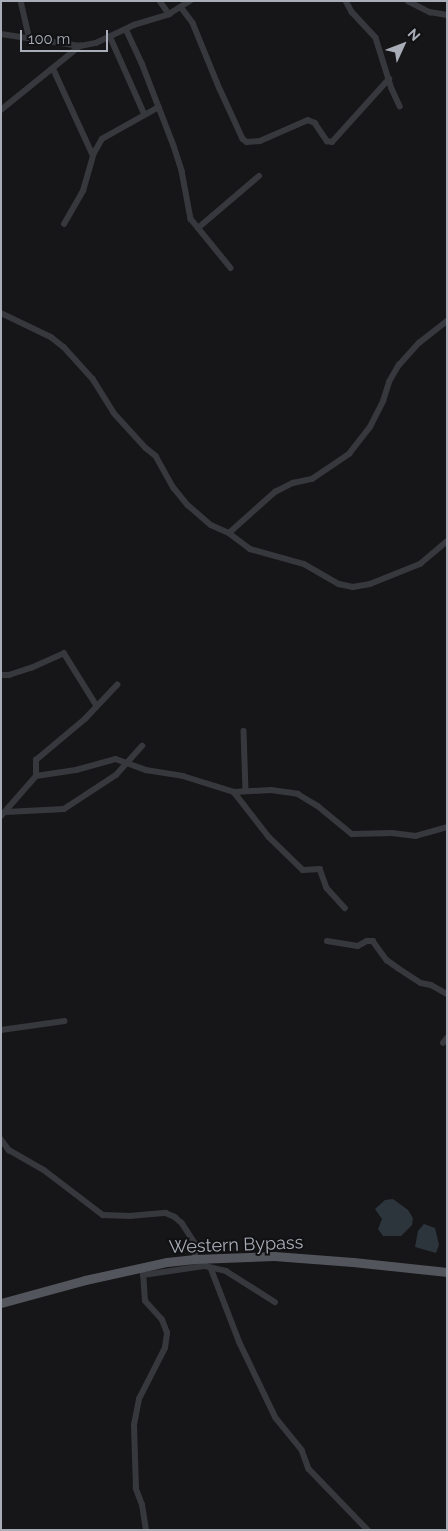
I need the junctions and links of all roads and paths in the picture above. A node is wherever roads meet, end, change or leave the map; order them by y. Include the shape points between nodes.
1 (21, 1) edge
2 (160, 1) edge
3 (190, 1) edge
4 (346, 1) edge
5 (408, 1) edge
6 (181, 7) junction
7 (169, 14) junction
8 (447, 14) edge
9 (126, 30) junction
10 (1, 34) edge
11 (110, 36) junction
12 (30, 39) junction
13 (80, 46) junction
14 (53, 68) junction
15 (390, 79) junction
16 (159, 106) junction
17 (400, 106) dead end
18 (1, 110) edge
19 (145, 115) junction
20 (93, 155) junction
21 (259, 176) dead end
22 (64, 224) dead end
23 (198, 228) junction
24 (231, 268) dead end
25 (1, 313) edge
26 (447, 321) edge
27 (229, 533) junction
28 (447, 541) edge
29 (438, 549) junction
30 (447, 549) edge
31 (1, 675) edge
32 (117, 685) dead end
33 (97, 706) junction
34 (244, 731) dead end
35 (142, 746) dead end
36 (129, 762) junction
37 (36, 776) junction
38 (246, 791) junction
39 (234, 792) junction
40 (3, 814) edge
41 (447, 827) edge
42 (345, 908) dead end
43 (328, 940) dead end
44 (447, 994) edge
45 (64, 1022) dead end
46 (1, 1030) edge
47 (1, 1139) edge
48 (195, 1259) junction
49 (211, 1268) junction
50 (447, 1272) edge
51 (275, 1302) dead end
52 (1, 1303) edge
53 (146, 1530) edge
54 (368, 1530) edge

1 - 12 street
2 - 7 street
3 - 6 street
4 - 15 street via 376,38
5 - 8 street via 430,12
6 - 7 street
6 - 15 street via 193,23 220,89 247,142 260,141 308,120 315,124 326,141 332,142
7 - 9 street
9 - 11 street
9 - 16 street
10 - 12 street
11 - 13 street
11 - 19 street
12 - 13 street
13 - 14 street
14 - 18 street
14 - 20 street
15 - 17 street
16 - 19 street
16 - 23 street via 182,171 191,219
19 - 20 street via 102,139
20 - 22 street via 84,191
21 - 23 street
23 - 24 street
25 - 27 street via 51,337 64,347 93,379 114,413 156,456 188,505 211,525
26 - 27 street via 419,342 399,365 370,427 349,454 312,479 274,492
27 - 29 street via 250,549 304,564 345,586 370,584 420,564
28 - 29 street
29 - 30 street
31 - 33 street via 31,668 64,653
32 - 33 street
33 - 37 street via 36,760
34 - 38 street
35 - 36 street
36 - 37 street via 109,760 76,770
36 - 39 street via 146,770 183,776
36 - 40 street via 104,785 64,809
37 - 40 street
38 - 39 street
38 - 41 street via 298,794 352,834 416,836
39 - 42 street via 268,837 303,870 320,869 327,888
43 - 44 street via 358,946 373,941 387,960 398,968
45 - 46 street
47 - 48 street via 9,1150 44,1170 103,1214 166,1213 175,1217 196,1246
48 - 50 main road, Western Bypass via 274,1256
48 - 52 main road, Western Bypass via 85,1280
49 - 51 street via 226,1271
49 - 53 street via 167,1270 142,1276 145,1302 162,1320 167,1334 165,1348 139,1399 134,1425 136,1489
49 - 54 street via 240,1343 276,1418 302,1450 309,1469

